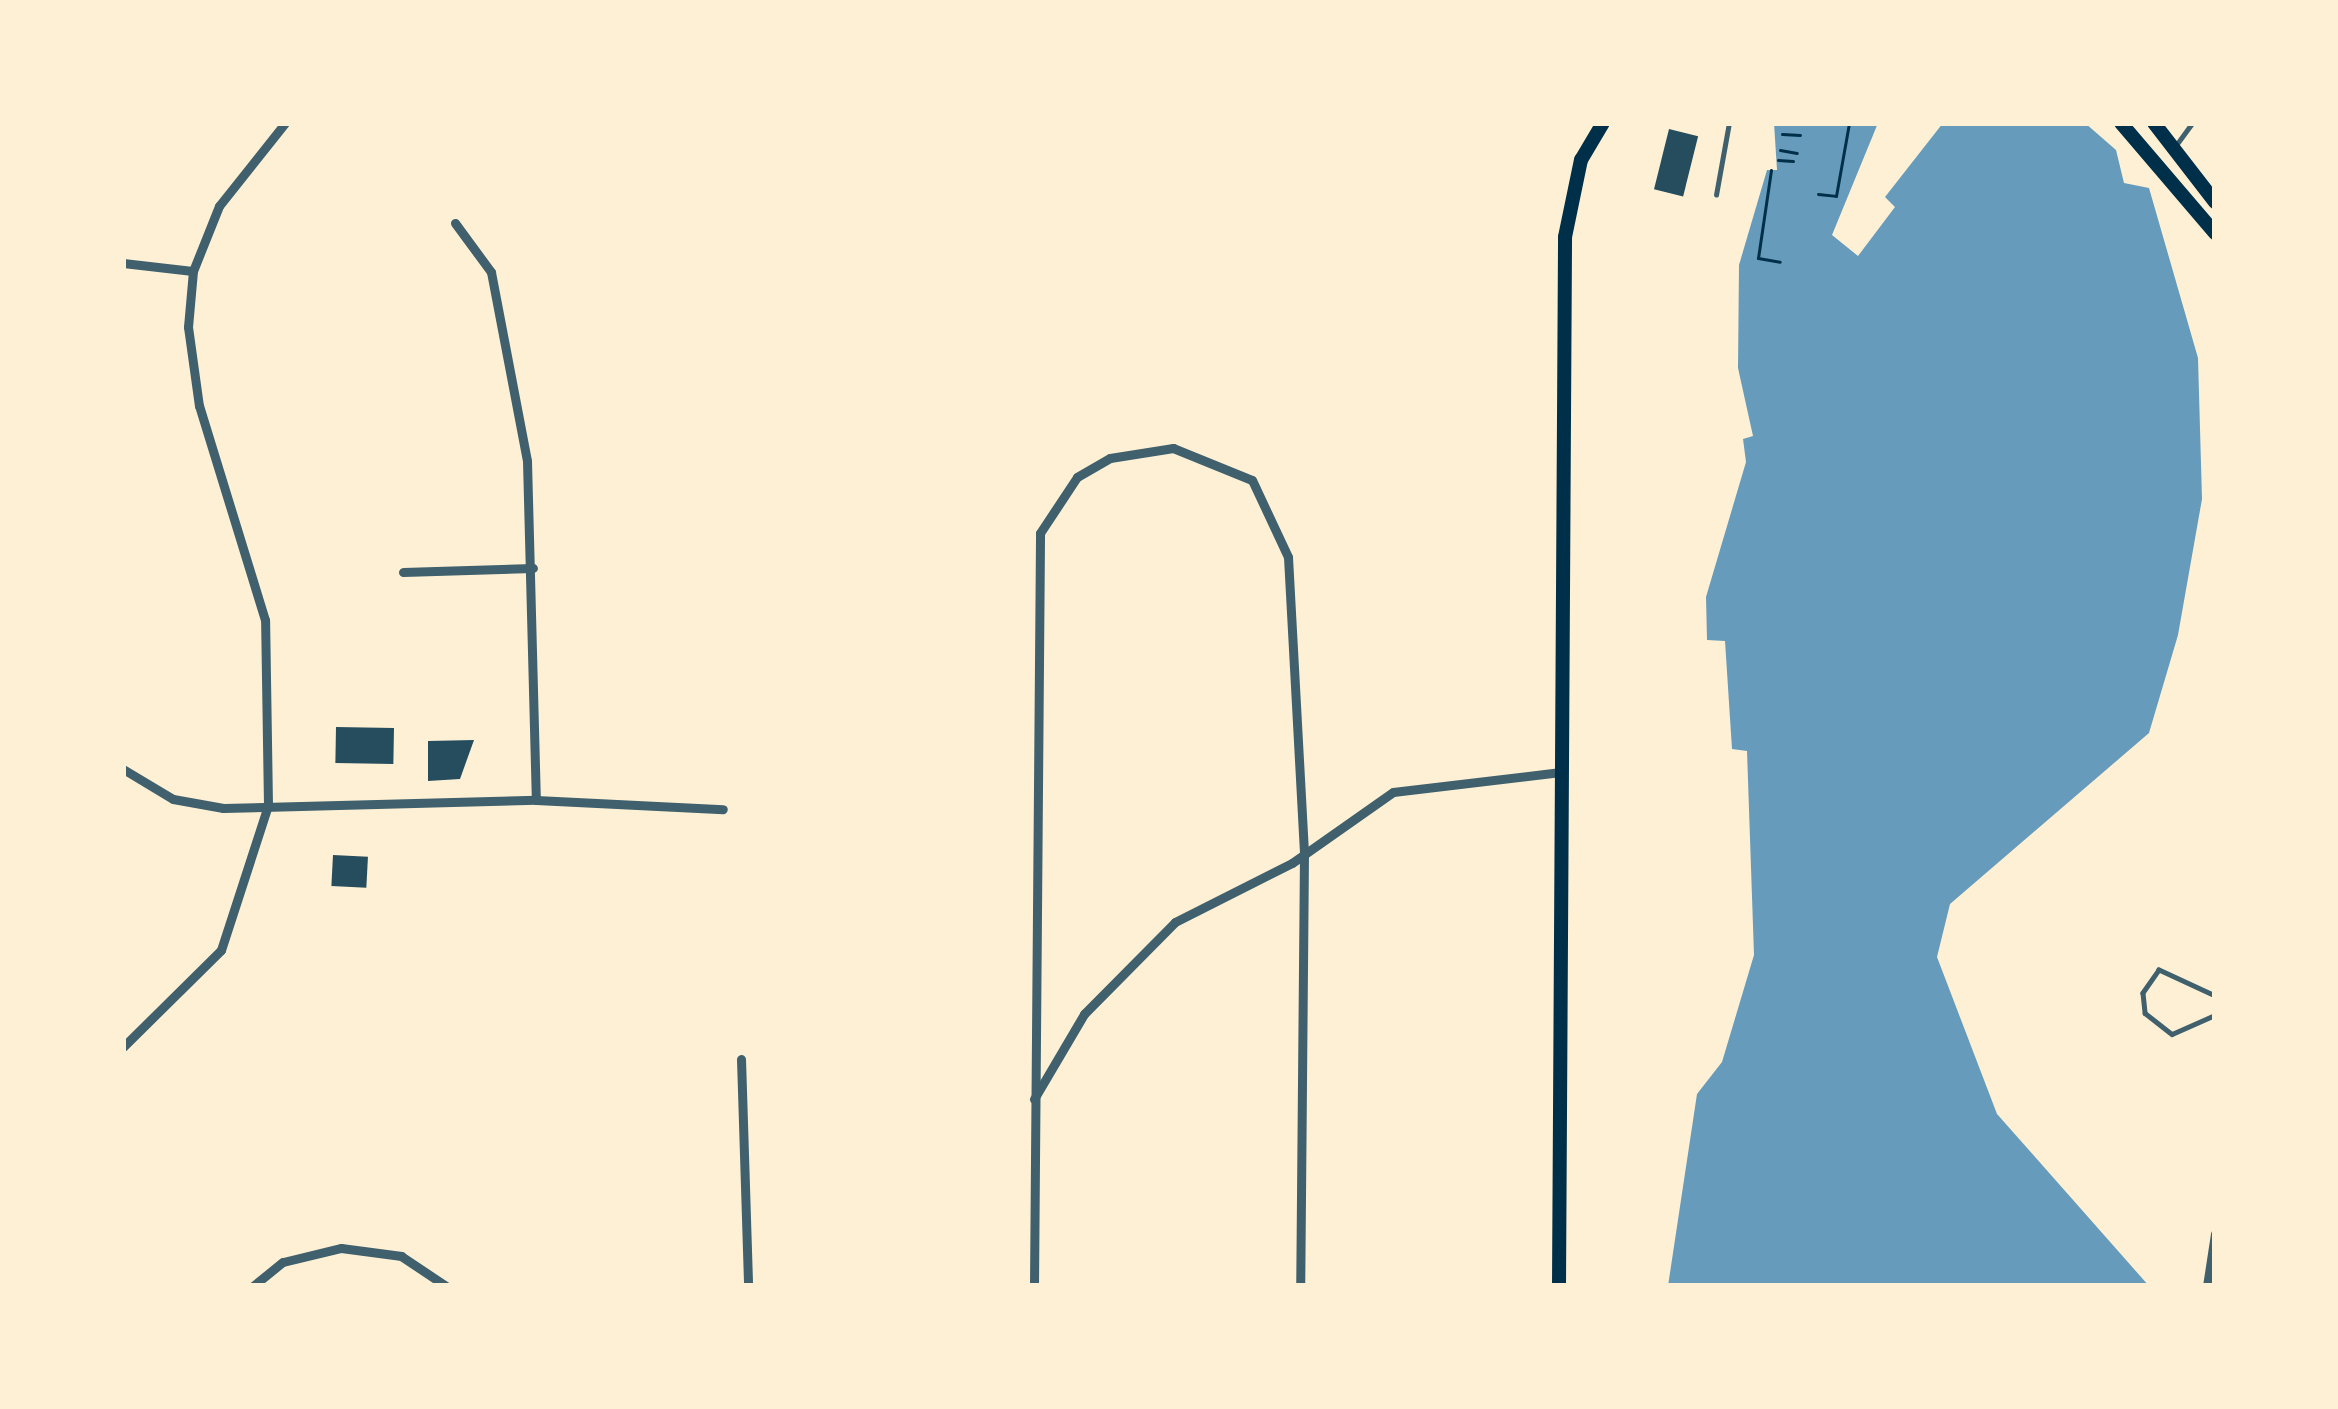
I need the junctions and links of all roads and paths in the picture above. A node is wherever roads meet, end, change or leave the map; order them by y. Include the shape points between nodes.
1 (285, 123) edge
2 (1603, 123) edge
3 (1729, 123) edge
4 (1849, 123) edge
5 (2121, 123) edge
6 (2154, 123) edge
7 (2192, 123) edge
8 (1782, 134) dead end
9 (1800, 135) dead end
10 (2174, 148) junction
11 (1780, 151) dead end
12 (1797, 153) dead end
13 (1778, 160) dead end
14 (1793, 161) dead end
15 (1771, 170) dead end
16 (1817, 194) dead end
17 (1716, 196) dead end
18 (2215, 202) edge
19 (454, 223) dead end
20 (2215, 232) edge
21 (1780, 262) dead end
22 (123, 263) edge
23 (193, 271) junction
24 (533, 568) junction
25 (403, 572) dead end
26 (123, 769) edge
27 (1562, 772) junction
28 (536, 800) junction
29 (268, 805) junction
30 (723, 809) dead end
31 (1304, 853) junction
32 (2215, 996) edge
33 (2215, 1015) edge
34 (123, 1047) edge
35 (742, 1059) dead end
36 (1032, 1103) junction
37 (2215, 1234) edge
38 (253, 1286) edge
39 (446, 1286) edge
40 (748, 1286) edge
41 (1034, 1286) edge
42 (1300, 1286) edge
43 (1559, 1286) edge
44 (2207, 1286) edge

1 - 23 street via 231,184
2 - 27 main road via 1580,160 1565,237
3 - 17 lane
4 - 16 path via 1836,196
5 - 20 main road
6 - 10 main road
7 - 10 lane
8 - 9 path
10 - 18 main road
11 - 12 path
13 - 14 path
15 - 21 path via 1758,258
19 - 24 street via 491,272 504,319
22 - 23 street
23 - 29 street via 190,362 256,572 271,661
24 - 25 street
24 - 28 street
26 - 29 street via 186,802
27 - 31 street via 1393,792
27 - 43 main road
28 - 29 street
28 - 30 street
29 - 34 street via 221,950
31 - 36 street via 1138,952 1057,1050
31 - 36 street via 1280,522 1227,462 1162,449 1077,477 1040,533
31 - 42 street
32 - 33 lane via 2159,970 2143,993 2145,1012 2172,1034
35 - 40 street
36 - 41 street
37 - 44 street
38 - 39 street via 283,1262 341,1248 401,1256

